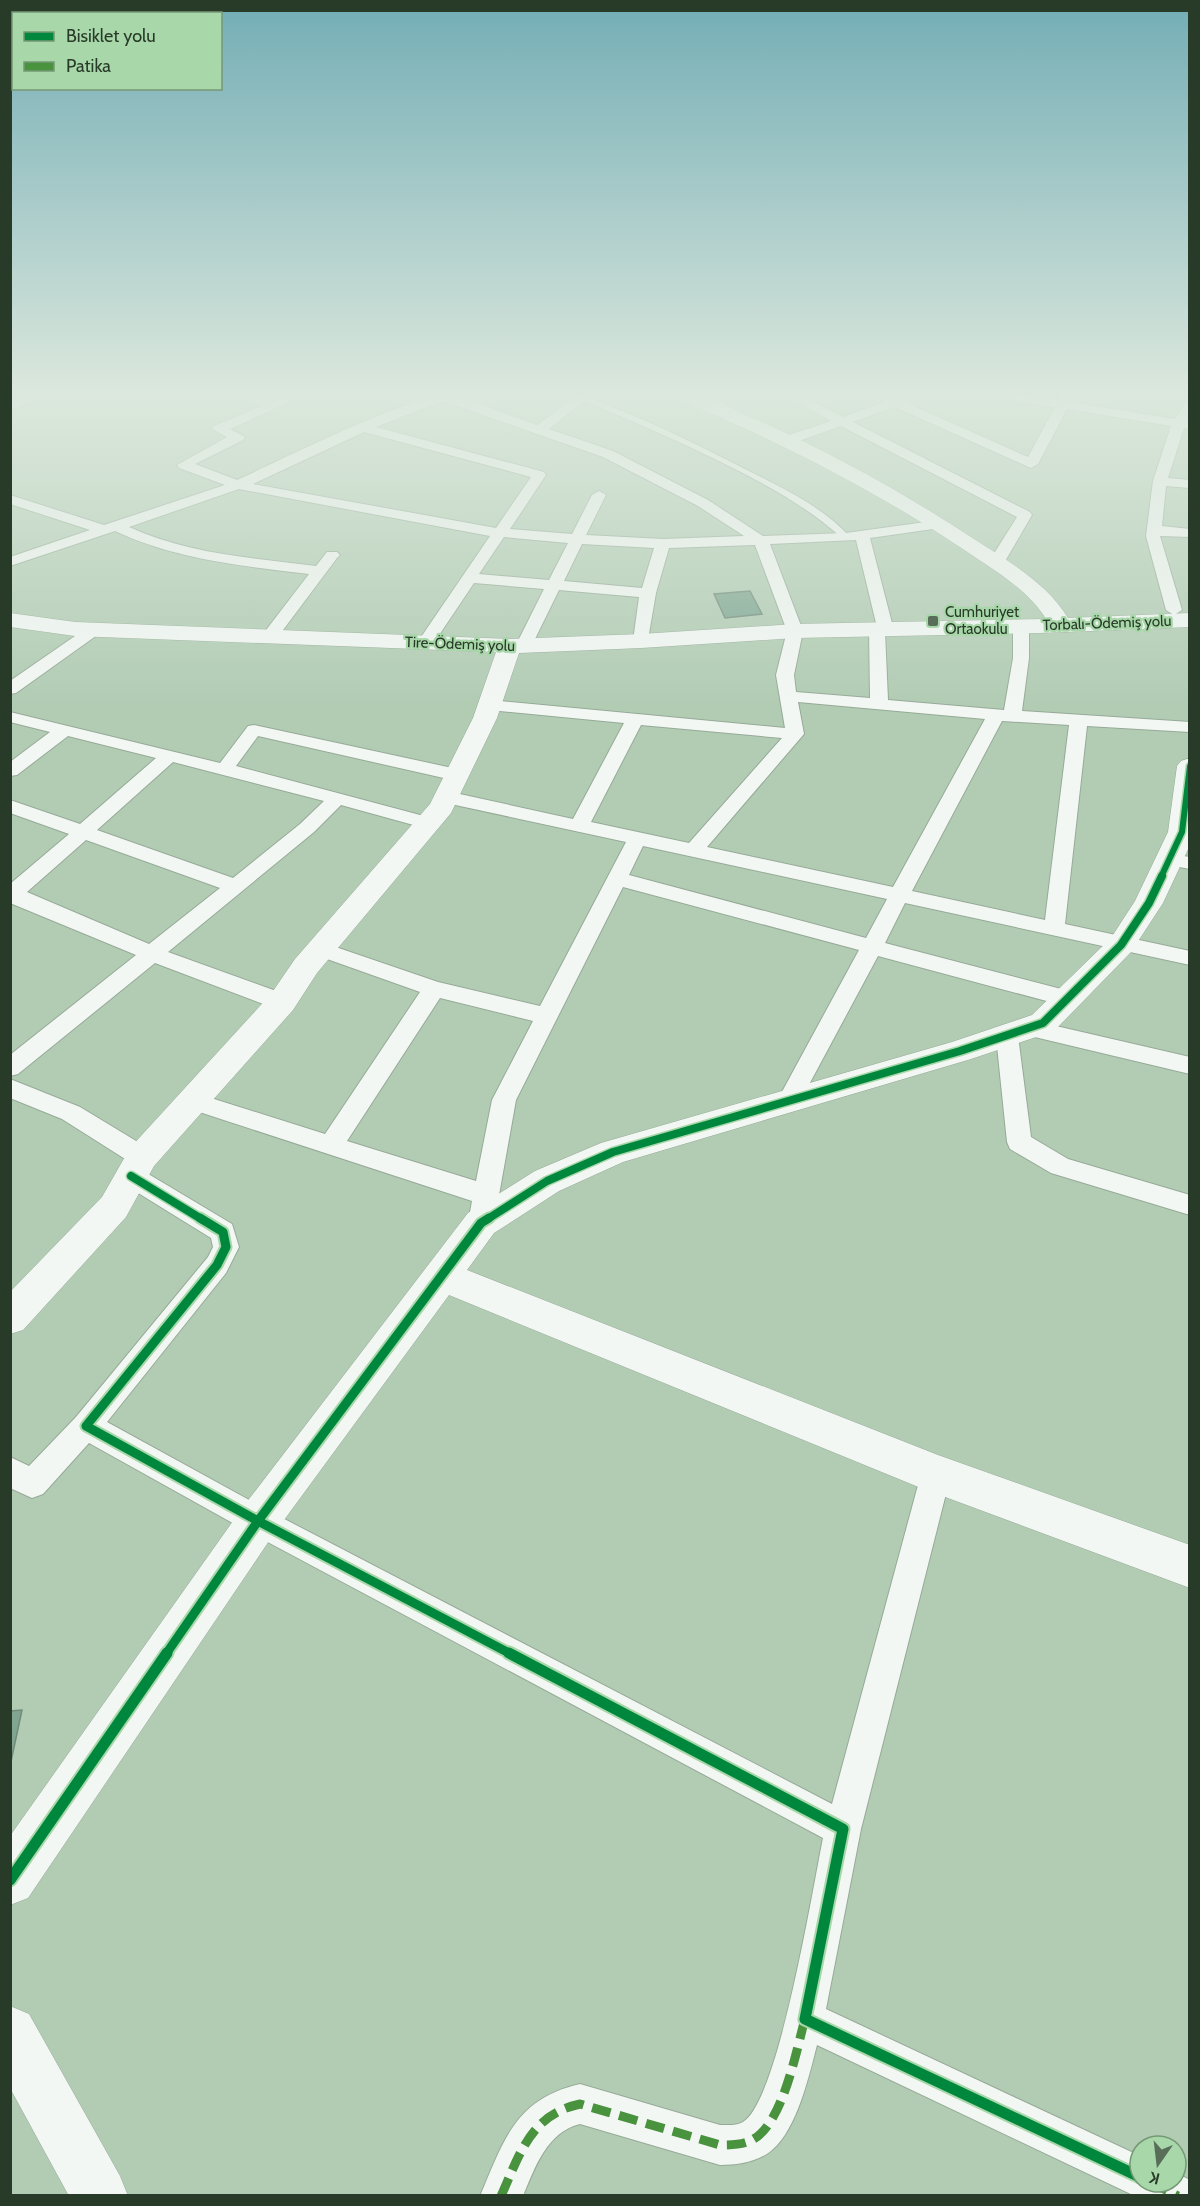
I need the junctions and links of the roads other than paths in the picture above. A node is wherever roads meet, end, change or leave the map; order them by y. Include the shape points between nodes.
1 (199, 498) edge
2 (308, 498) edge
3 (523, 498) edge
4 (598, 498) edge
5 (693, 498) edge
6 (793, 498) edge
7 (895, 498) edge
8 (992, 498) edge
9 (1158, 498) edge
10 (10, 499) edge
11 (940, 524) junction
12 (110, 528) junction
13 (1155, 530) junction
14 (1190, 532) edge
15 (499, 533) junction
16 (854, 536) junction
17 (577, 539) junction
18 (761, 541) junction
19 (663, 544) junction
20 (332, 555) dead end
21 (10, 561) edge
22 (1003, 568) junction
23 (320, 571) junction
24 (469, 578) junction
25 (554, 586) junction
26 (648, 593) junction
27 (1184, 613) edge
28 (10, 620) edge
29 (1042, 622) junction
30 (909, 627) joint
31 (881, 628) junction
32 (94, 630) junction
33 (795, 631) junction
34 (268, 638) junction
35 (640, 641) junction
36 (425, 643) junction
37 (517, 646) junction
38 (10, 689) edge
39 (788, 696) junction
40 (879, 704) junction
41 (489, 705) junction
42 (1004, 715) junction
43 (10, 717) edge
44 (635, 719) junction
45 (1080, 720) junction
46 (1190, 727) edge
47 (65, 730) junction
48 (795, 734) junction
49 (169, 756) junction
50 (1190, 766) edge
51 (224, 770) junction
52 (10, 771) edge
53 (452, 786) junction
54 (337, 799) junction
55 (10, 806) edge
56 (428, 823) junction
57 (579, 826) junction
58 (84, 831) junction
59 (637, 839) junction
60 (693, 851) junction
61 (1180, 861) edge
62 (617, 879) junction
63 (236, 886) junction
64 (11, 894) edge
65 (898, 896) junction
66 (1054, 930) junction
67 (1121, 945) junction
68 (872, 946) junction
69 (321, 949) junction
70 (153, 954) junction
71 (1190, 958) edge
72 (434, 989) junction
73 (1069, 999) junction
74 (282, 1002) junction
75 (547, 1016) junction
76 (1018, 1032) junction
77 (1190, 1066) edge
78 (10, 1068) edge
79 (10, 1088) edge
80 (192, 1101) junction
81 (789, 1101) junction
82 (331, 1145) junction
83 (136, 1166) junction
84 (1190, 1205) edge
85 (484, 1209) junction
86 (442, 1276) junction
87 (14, 1308) edge
88 (86, 1426) junction
89 (10, 1471) edge
90 (936, 1474) junction
91 (258, 1521) junction
92 (1190, 1567) edge
93 (843, 1829) junction
94 (10, 1880) edge
95 (806, 2019) junction
96 (10, 2033) edge
97 (1128, 2172) edge
98 (100, 2196) edge
99 (501, 2196) edge

1 - 12 street
2 - 15 street
3 - 15 street
4 - 17 street
5 - 18 street
6 - 16 lane
7 - 11 street
8 - 22 street via 1025,515
9 - 13 street
10 - 12 street
11 - 16 street
11 - 22 street
12 - 21 street
12 - 23 street via 186,550
13 - 14 street
13 - 27 street via 1153,536
15 - 17 street
15 - 24 street
16 - 18 street
16 - 31 street
17 - 19 street
17 - 25 street
18 - 19 street
18 - 33 street
19 - 26 street
20 - 23 street
22 - 29 street
23 - 34 street
24 - 25 street
24 - 36 street
25 - 26 street
25 - 37 street
26 - 35 street
27 - 29 street, Torbalı-Ödemiş yolu
28 - 32 street, Tire-Ödemiş yolu
29 - 30 street, Torbalı-Ödemiş yolu
29 - 42 street via 1021,658
30 - 31 street, Tire-Ödemiş yolu
31 - 33 street, Tire-Ödemiş yolu
31 - 40 street
32 - 34 street, Tire-Ödemiş yolu
32 - 38 street
33 - 35 street, Tire-Ödemiş yolu
33 - 39 street via 784,675
34 - 36 street, Tire-Ödemiş yolu
35 - 37 street, Tire-Ödemiş yolu
36 - 37 street, Tire-Ödemiş yolu
37 - 41 street
39 - 40 street
39 - 48 street
40 - 42 street
41 - 44 street
41 - 53 street
42 - 45 street
42 - 65 street
43 - 47 street
44 - 48 street
44 - 57 street
45 - 46 street
45 - 66 street
47 - 49 street
47 - 52 street
48 - 60 street
49 - 51 street
49 - 58 street
50 - 61 street
51 - 53 street via 254,730
51 - 54 street
53 - 56 street via 442,807
53 - 57 street
54 - 56 street
54 - 63 street
55 - 58 street
56 - 69 street
57 - 59 street
58 - 63 street
58 - 64 street
59 - 60 street
59 - 62 street
60 - 65 street
61 - 67 street
62 - 68 street
62 - 75 street
63 - 70 street
64 - 70 street
65 - 66 street
65 - 68 street
66 - 67 street
67 - 71 street
67 - 73 street
68 - 73 street
68 - 81 street
69 - 72 street
69 - 74 street
70 - 74 street
70 - 78 street
72 - 75 street
72 - 82 street
73 - 76 street via 1043,1023
74 - 80 street
75 - 85 street via 504,1100
76 - 77 street
76 - 81 street
76 - 84 street via 1019,1142 1060,1166
79 - 83 street via 70,1113
80 - 82 street
80 - 83 street
81 - 85 street via 613,1152
82 - 85 street
83 - 87 street via 114,1207
83 - 88 street via 223,1232 226,1247 217,1265
85 - 86 street
86 - 90 street
86 - 91 street
88 - 89 street via 32,1484
88 - 91 street
90 - 92 street
90 - 93 street
91 - 93 street
91 - 94 street
93 - 95 street
95 - 97 street
95 - 99 street via 772,2121 759,2136 741,2145 720,2145 579,2104 564,2106 546,2115 532,2131
96 - 98 street

